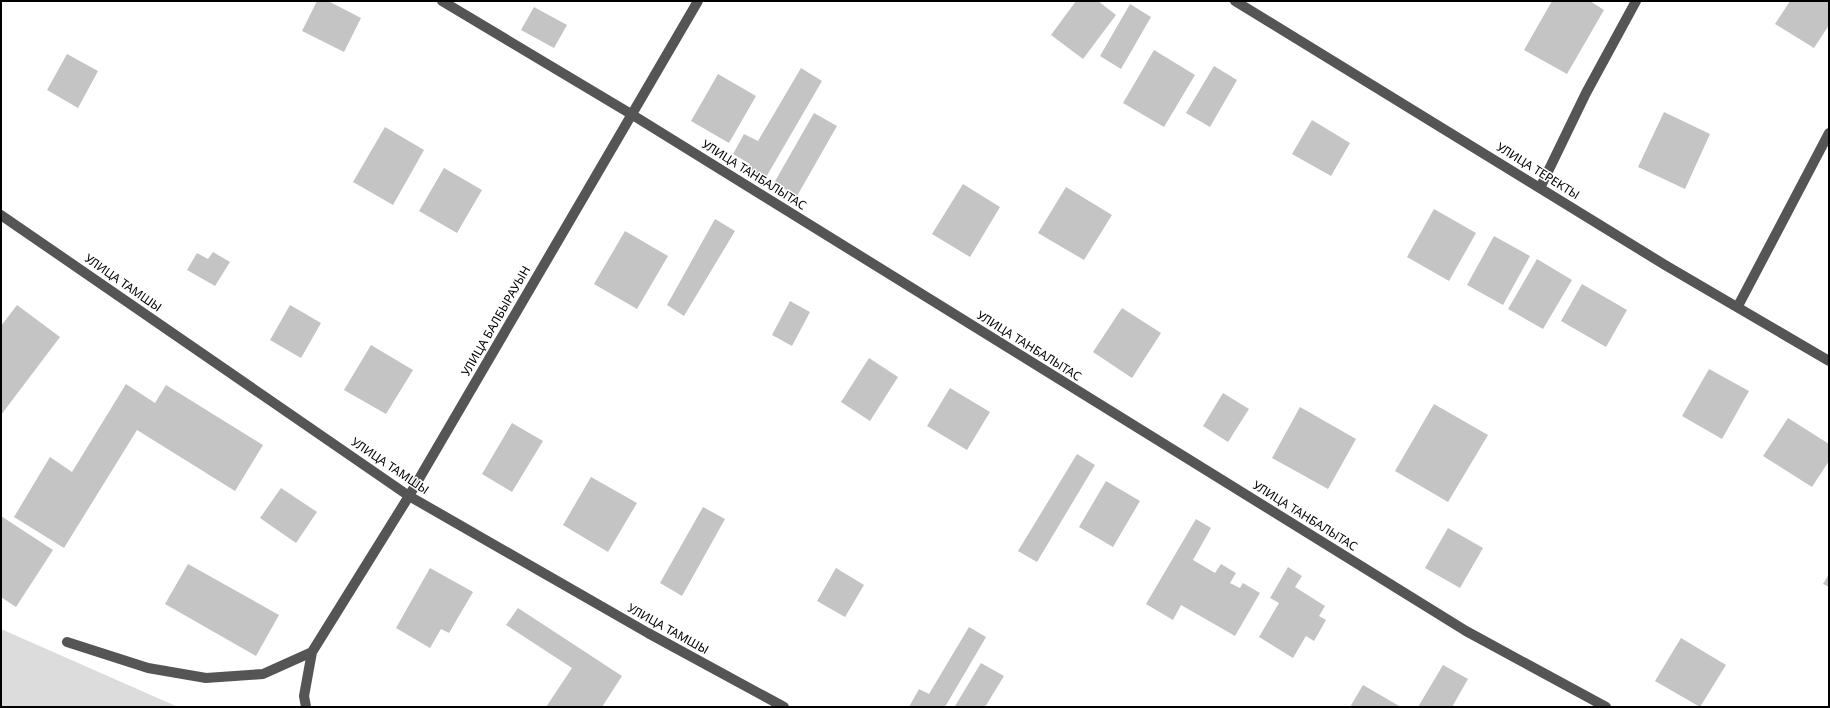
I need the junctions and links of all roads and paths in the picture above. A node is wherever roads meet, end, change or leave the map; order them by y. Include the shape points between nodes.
1 (442, 1) edge
2 (698, 1) edge
3 (1235, 1) edge
4 (1636, 1) edge
5 (631, 114) junction
6 (1829, 133) edge
7 (1540, 188) junction
8 (1, 215) edge
9 (1738, 306) junction
10 (1829, 361) edge
11 (409, 496) junction
12 (67, 642) dead end
13 (312, 652) junction
14 (306, 707) edge
15 (784, 707) edge
16 (1606, 707) edge

1 - 5 street, УЛИЦА ТАНБАЛЫТАС
2 - 5 street, УЛИЦА БАЛБЫРАУЫН
3 - 7 street, УЛИЦА ТЕРЕКТЫ
4 - 7 street via 1586,93
5 - 11 street, УЛИЦА БАЛБЫРАУЫН
5 - 16 street, УЛИЦА ТАНБАЛЫТАС via 1466,632
6 - 9 street
7 - 9 street, УЛИЦА ТЕРЕКТЫ via 1665,265
8 - 11 street, УЛИЦА ТАМШЫ
9 - 10 street, УЛИЦА ТЕРЕКТЫ
11 - 13 street, УЛИЦА БАЛБЫРАУЫН
11 - 15 street, УЛИЦА ТАМШЫ via 648,633
12 - 13 street via 148,668 206,678 263,674
13 - 14 street via 304,696

